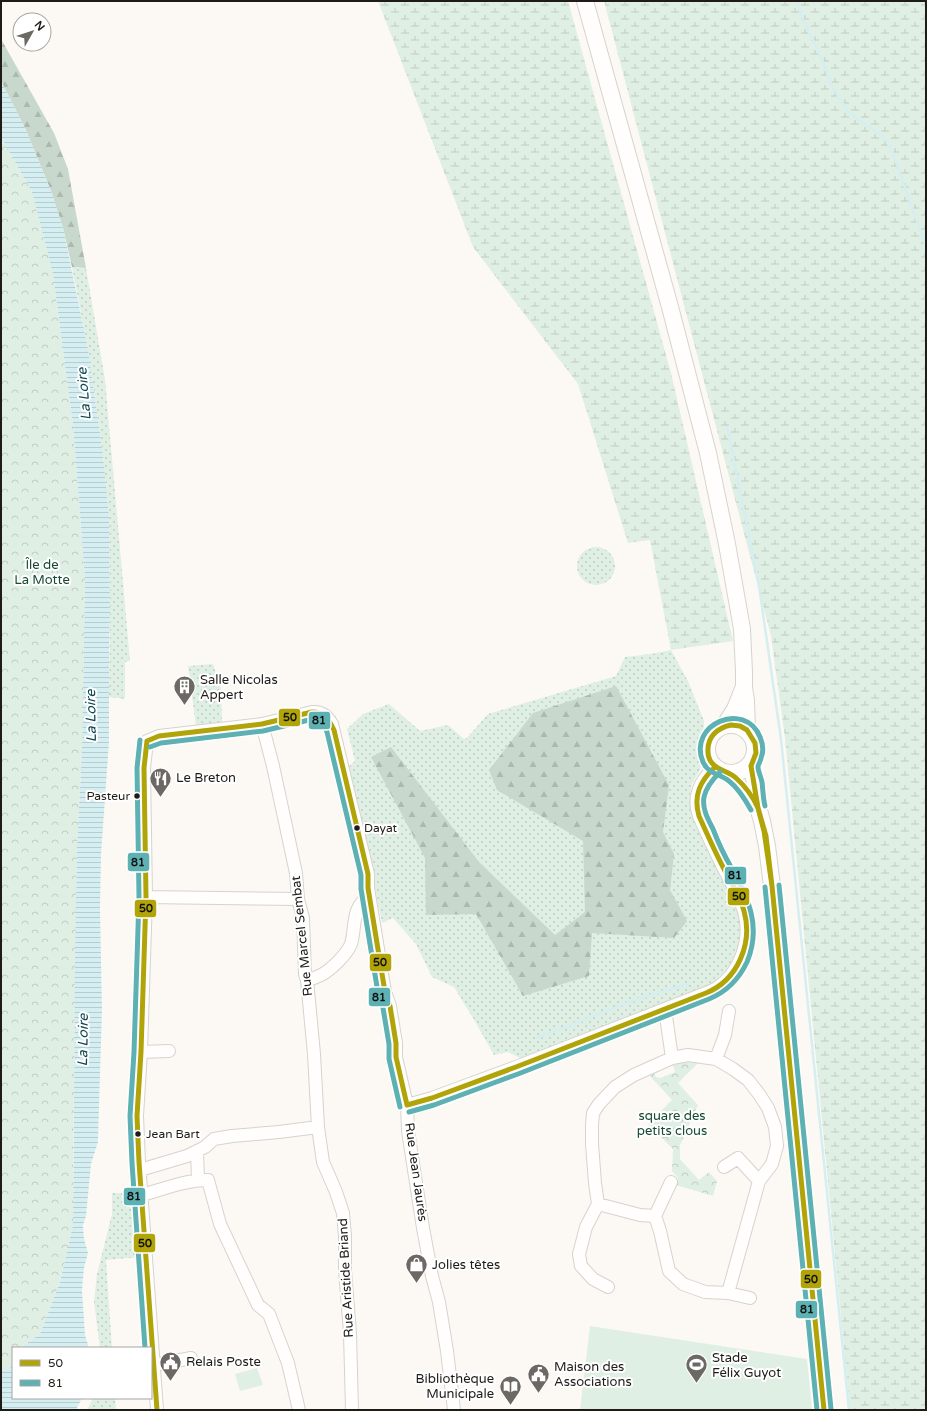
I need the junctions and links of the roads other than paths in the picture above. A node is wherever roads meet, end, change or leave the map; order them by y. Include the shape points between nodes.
1 (585, 1) edge
2 (744, 688) junction
3 (262, 724) junction
4 (724, 726) junction
5 (747, 730) junction
6 (751, 764) junction
7 (715, 767) junction
8 (730, 773) junction
9 (758, 807) junction
10 (146, 897) junction
11 (369, 897) junction
12 (298, 899) junction
13 (307, 980) junction
14 (665, 1008) junction
15 (728, 1011) dead end
16 (169, 1051) dead end
17 (141, 1052) junction
18 (672, 1058) junction
19 (716, 1059) junction
20 (407, 1105) junction
21 (318, 1127) junction
22 (197, 1151) junction
23 (724, 1167) dead end
24 (140, 1170) junction
25 (203, 1180) junction
26 (759, 1181) junction
27 (670, 1182) dead end
28 (142, 1195) junction
29 (598, 1204) junction
30 (655, 1216) junction
31 (608, 1287) dead end
32 (728, 1293) junction
33 (750, 1298) dead end
34 (191, 1358) dead end
35 (154, 1366) junction
36 (157, 1410) edge
37 (299, 1410) edge
38 (352, 1410) edge
39 (454, 1410) edge
40 (824, 1410) edge

1 - 2 main road via 708,453 742,629
2 - 4 main road
2 - 5 main road
3 - 10 street via 159,736 147,741 144,768
3 - 11 street, Rue Jean Jaurès via 312,712 326,716 332,724 368,874
3 - 12 street, Rue Marcel Sembat via 296,873
4 - 5 main road via 738,726
4 - 7 main road via 714,732 708,743 708,756
5 - 6 main road via 755,744
6 - 8 main road via 743,771
6 - 9 main road
7 - 8 main road via 722,772
7 - 14 street via 698,790 696,810 743,910 747,930 745,945 735,968 720,985
8 - 9 main road via 745,788
9 - 40 main road via 766,840 772,886
10 - 12 street
10 - 17 street
11 - 13 street via 358,906 351,944 347,952 322,974
11 - 20 street, Rue Jean Jaurès via 385,992 390,1006 396,1057
12 - 13 street, Rue Marcel Sembat
13 - 21 street, Rue Marcel Sembat
14 - 18 street
14 - 20 street via 453,1091
15 - 19 street via 725,1035
16 - 17 street
17 - 24 street via 137,1116
18 - 19 street via 688,1055
18 - 29 street via 634,1075 615,1087 593,1113 592,1144
19 - 26 street via 748,1080 768,1108 773,1120 777,1146 772,1164
20 - 39 street, Rue Jean Jaurès via 408,1130 432,1276 439,1302
21 - 22 street via 214,1139
21 - 38 street, Rue Aristide Briand via 323,1162 343,1213
22 - 24 street
22 - 25 street
23 - 26 street via 738,1158
24 - 28 street
25 - 28 street via 182,1183
25 - 37 street via 220,1224 258,1305 269,1314 288,1363
26 - 32 street
27 - 30 street
28 - 35 street
29 - 30 street via 640,1215
29 - 31 street via 586,1227 579,1254 581,1266 593,1279
30 - 32 street via 669,1271 683,1284 705,1292
32 - 33 street
34 - 35 street
35 - 36 street

